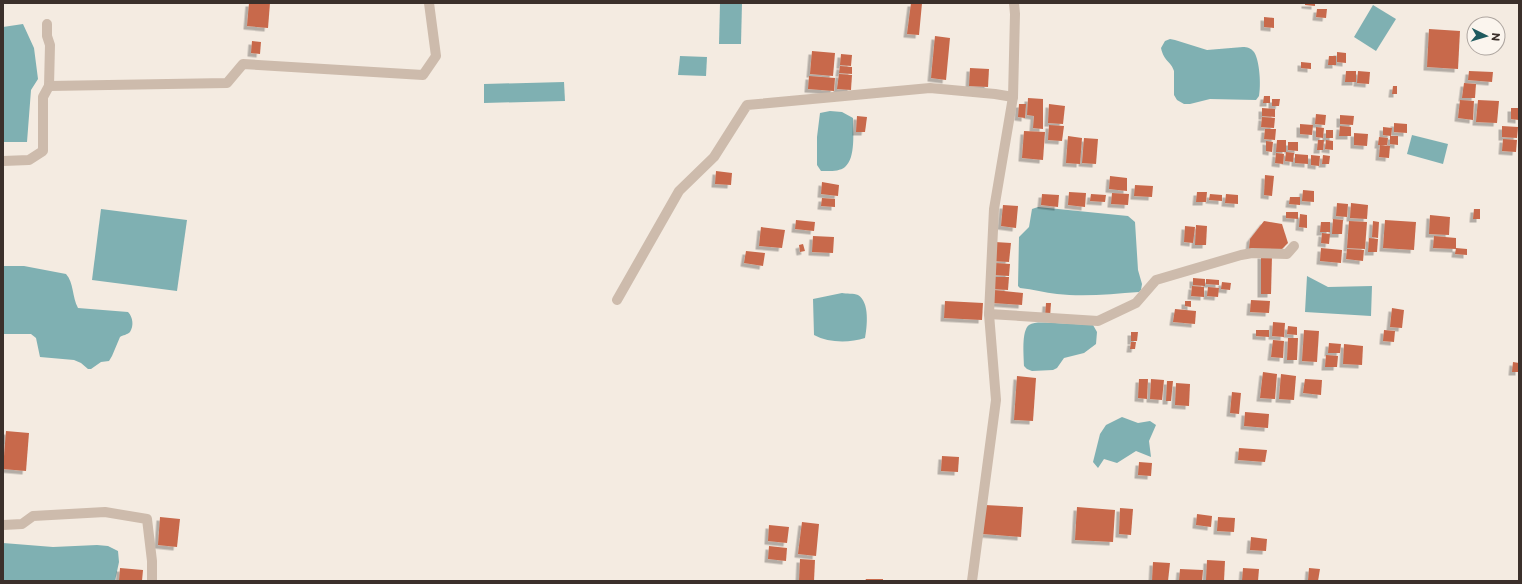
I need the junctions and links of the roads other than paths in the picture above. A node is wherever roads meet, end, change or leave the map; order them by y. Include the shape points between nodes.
1 (429, 3) edge
2 (1014, 3) edge
3 (47, 24) dead end
4 (48, 86) junction
5 (1013, 97) junction
6 (3, 161) edge
7 (1294, 246) dead end
8 (617, 300) dead end
9 (989, 314) junction
10 (3, 525) edge
11 (152, 581) edge
12 (972, 581) edge

1 - 4 street via 436,56 422,75 243,64 227,83
2 - 5 street
3 - 4 street via 50,45
4 - 6 street via 43,97 43,151 29,160
5 - 8 street via 930,88 747,105 714,157 679,191
5 - 9 street via 994,209
7 - 9 street via 1287,254 1241,255 1156,280 1136,303 1098,321
9 - 12 street via 996,400
10 - 11 street via 22,524 33,516 105,512 147,519

